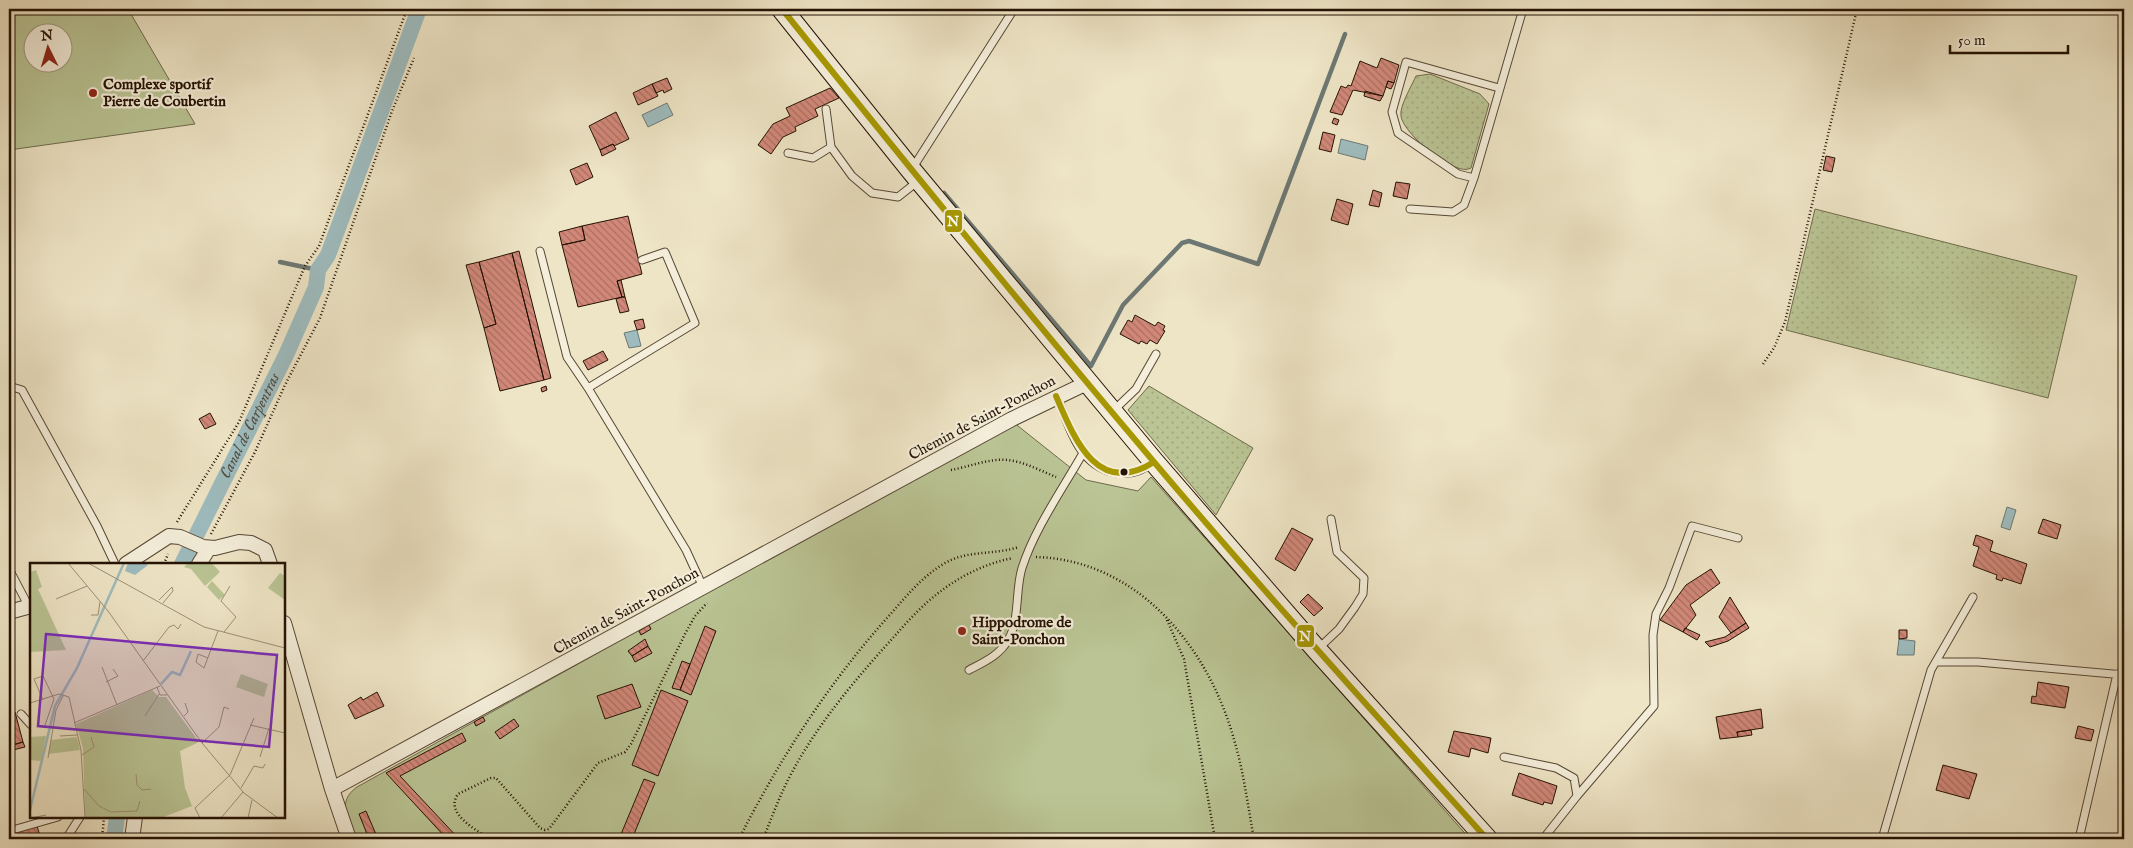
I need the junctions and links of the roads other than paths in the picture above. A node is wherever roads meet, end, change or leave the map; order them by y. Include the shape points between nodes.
1 (782, 9) edge
2 (1014, 9) edge
3 (1523, 9) edge
4 (1499, 88) junction
5 (826, 109) dead end
6 (830, 147) junction
7 (788, 153) dead end
8 (916, 175) junction
9 (1474, 178) junction
10 (1410, 208) dead end
11 (540, 251) dead end
12 (642, 260) dead end
13 (1156, 354) dead end
14 (1088, 382) junction
15 (9, 386) edge
16 (588, 388) junction
17 (1056, 396) junction
18 (1112, 411) junction
19 (1083, 453) junction
20 (1154, 462) junction
21 (1331, 519) dead end
22 (1738, 538) dead end
23 (206, 548) junction
24 (115, 563) edge
25 (128, 563) edge
26 (199, 563) edge
27 (270, 563) edge
28 (9, 569) edge
29 (703, 587) junction
30 (1973, 597) dead end
31 (30, 606) edge
32 (9, 612) edge
33 (285, 626) edge
34 (1317, 650) junction
35 (1936, 662) junction
36 (969, 670) dead end
37 (2121, 674) edge
38 (21, 714) dead end
39 (30, 724) edge
40 (1504, 756) dead end
41 (332, 789) junction
42 (1577, 796) junction
43 (54, 818) edge
44 (79, 818) edge
45 (135, 818) edge
46 (9, 831) edge
47 (66, 839) edge
48 (132, 839) edge
49 (350, 839) edge
50 (1487, 839) edge
51 (1543, 839) edge
52 (1882, 839) edge
53 (2079, 839) edge

1 - 8 main road
2 - 8 lane
3 - 4 lane
4 - 9 lane
4 - 9 lane via 1406,62 1392,112 1398,133 1458,174
5 - 6 lane
6 - 7 lane via 813,158
6 - 8 lane via 852,176 872,193 898,198
8 - 14 main road
9 - 10 lane via 1464,205 1453,212
11 - 16 lane via 567,357
12 - 16 lane via 665,252 695,323
13 - 18 lane via 1136,388
14 - 17 street, Chemin de Saint-Ponchon
14 - 18 main road
15 - 24 lane via 22,390
16 - 29 lane via 686,550
17 - 19 lane
17 - 29 street, Chemin de Saint-Ponchon
18 - 20 main road
19 - 20 lane via 1098,466 1117,473 1138,471
19 - 36 lane via 1026,557 1009,639 999,652
20 - 34 main road
21 - 34 lane via 1337,552 1364,578 1363,594 1339,629
22 - 42 lane via 1692,526 1656,614 1653,635 1654,706
23 - 25 street via 174,536
23 - 26 street
23 - 27 street via 251,543 265,550
28 - 31 lane
29 - 41 street, Chemin de Saint-Ponchon
30 - 35 lane
31 - 32 street
33 - 41 street
34 - 50 main road
35 - 37 lane via 1978,662
35 - 52 lane
37 - 53 lane
38 - 39 lane
40 - 42 lane via 1556,768 1574,778
41 - 49 street
42 - 51 lane
43 - 46 lane
44 - 47 lane
45 - 48 street

